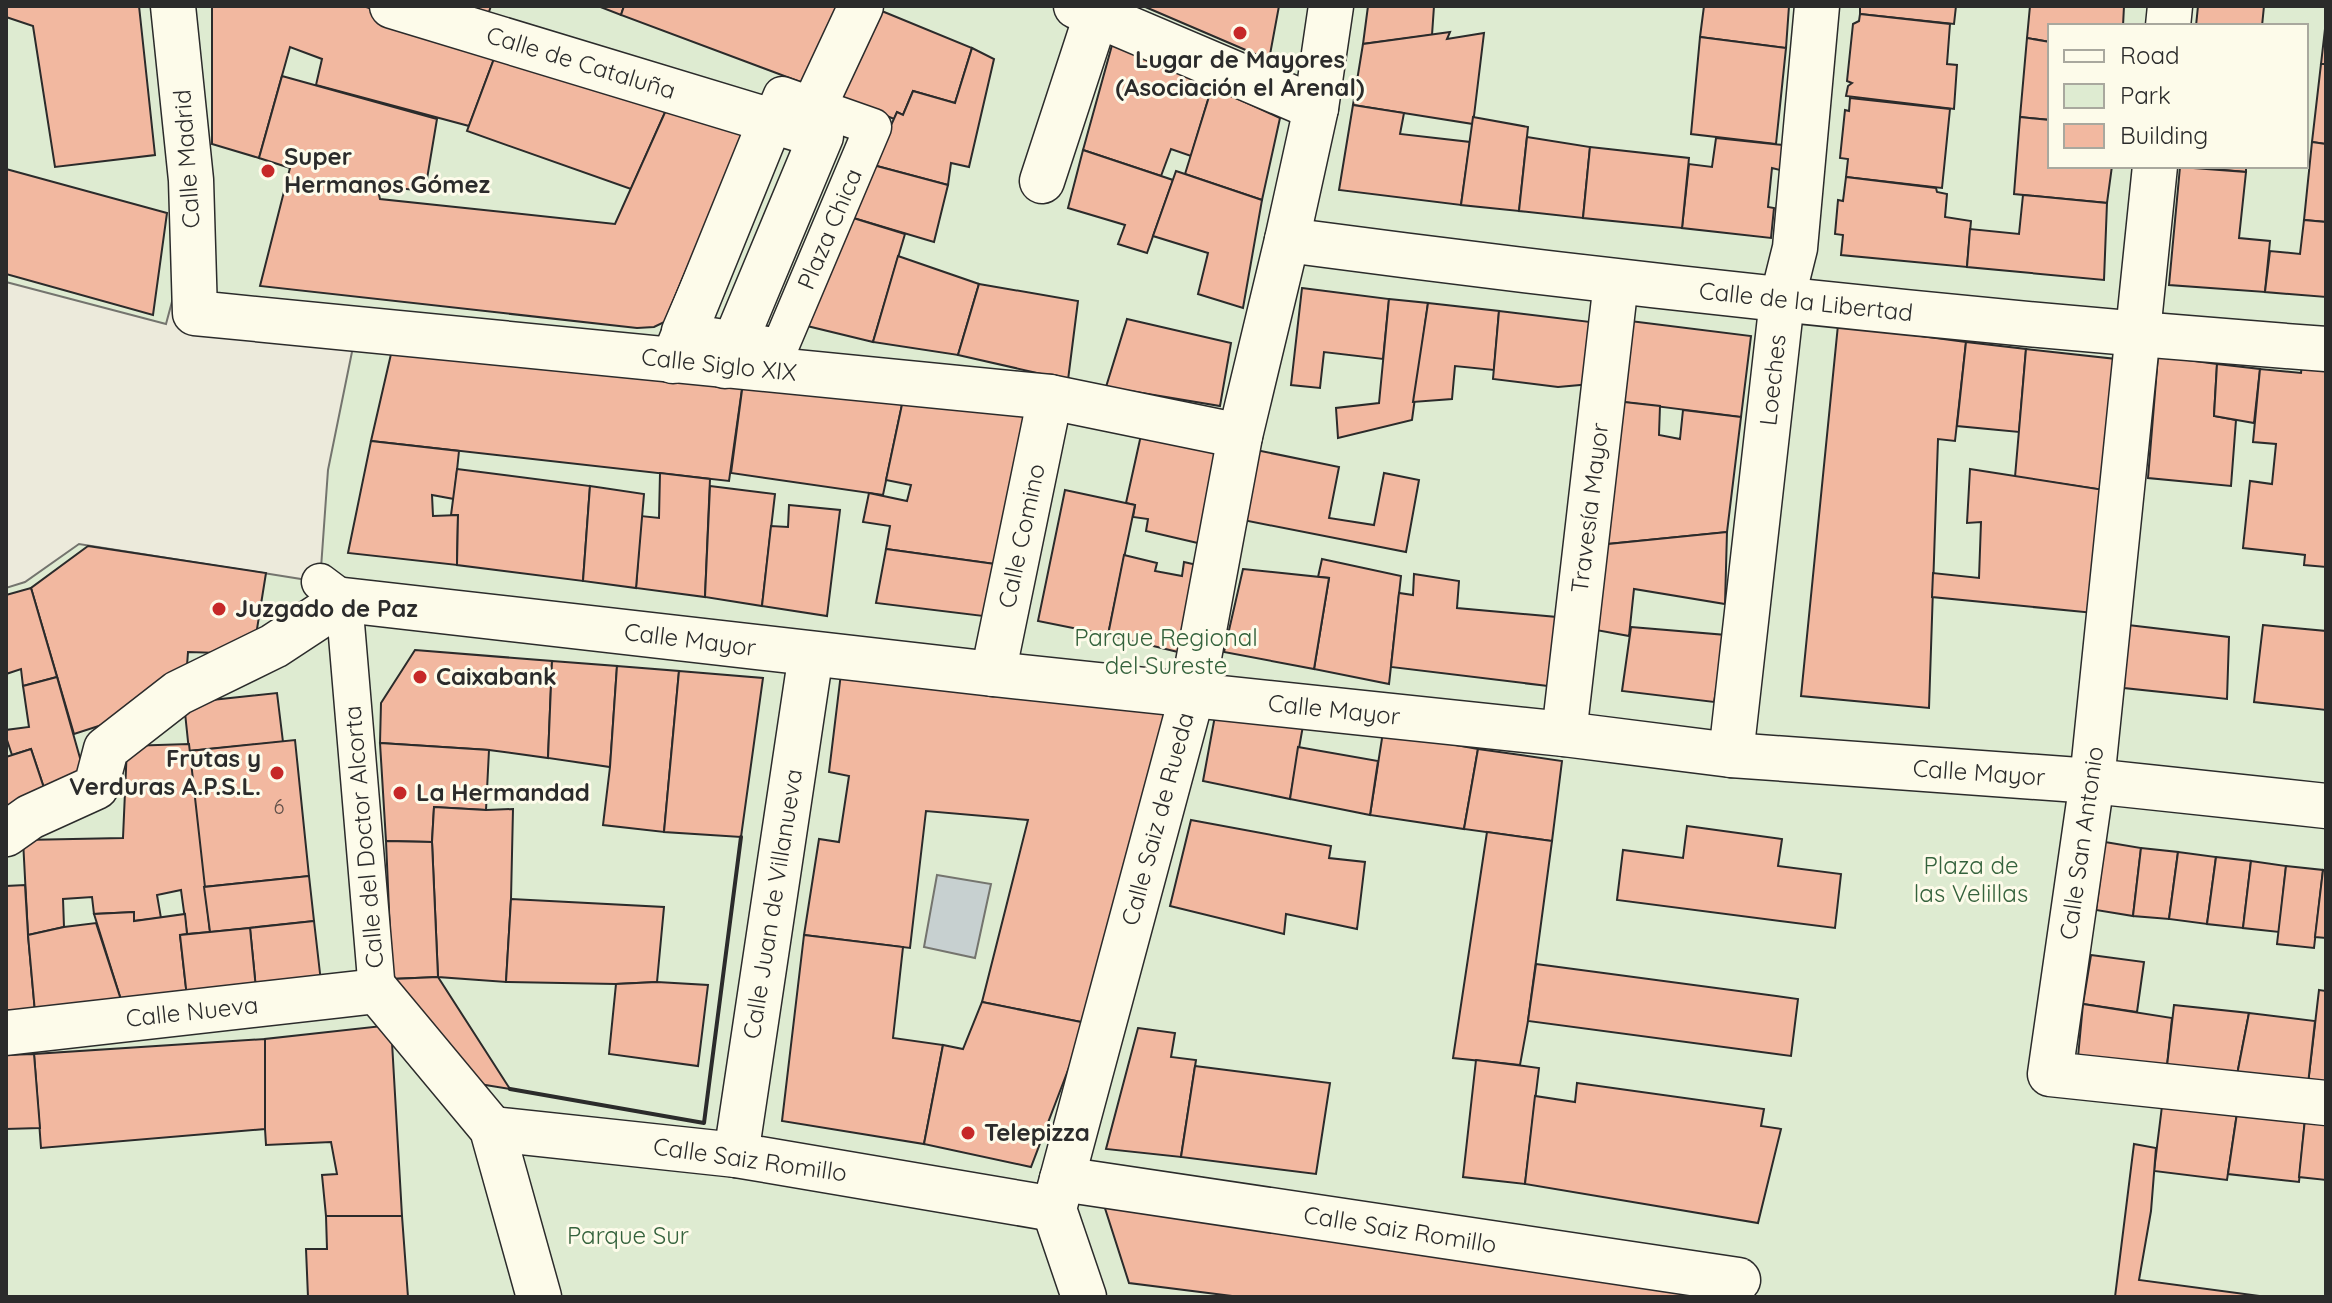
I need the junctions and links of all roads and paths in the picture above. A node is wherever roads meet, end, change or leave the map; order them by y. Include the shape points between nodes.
1 (173, 6) edge
2 (392, 6) edge
3 (861, 6) edge
4 (1331, 6) edge
5 (1817, 6) edge
6 (1086, 11) edge
7 (511, 23) edge
8 (1316, 108) junction
9 (796, 119) junction
10 (2155, 168) edge
11 (1042, 181) dead end
12 (1287, 240) junction
13 (1616, 282) junction
14 (1782, 300) junction
15 (195, 313) joint
16 (2139, 335) junction
17 (679, 346) junction
18 (2326, 349) edge
19 (730, 353) junction
20 (1050, 397) junction
21 (1240, 436) junction
22 (332, 591) junction
23 (811, 654) junction
24 (993, 674) junction
25 (1192, 695) junction
26 (1564, 734) junction
27 (1731, 755) junction
28 (2092, 781) junction
29 (2326, 806) edge
30 (6, 834) edge
31 (377, 991) junction
32 (6, 1033) edge
33 (2326, 1103) edge
34 (492, 1129) junction
35 (736, 1155) junction
36 (1058, 1194) junction
37 (1738, 1280) dead end
38 (539, 1297) edge
39 (1084, 1297) edge

1 - 15 street, Calle Madrid via 191,180
2 - 7 street, Calle de Cataluña
3 - 9 street
4 - 8 street, Calle Saiz de Rueda
5 - 14 street, Loeches via 1795,248
6 - 8 street
6 - 11 street
7 - 9 street, Calle de Cataluña
8 - 12 street, Calle Saiz de Rueda
9 - 17 street
9 - 19 street, Plaza Chica via 821,136
10 - 16 street, Calle San Antonio
12 - 13 street, Calle de la Libertad
12 - 21 street, Calle Saiz de Rueda
13 - 14 street, Calle de la Libertad
13 - 26 street, Travesía Mayor
14 - 16 street, Calle de la Libertad
14 - 27 street, Loeches
15 - 17 street, Calle Siglo XIX
16 - 18 street, Calle de la Libertad
16 - 28 street, Calle San Antonio
17 - 19 street, Calle Siglo XIX
19 - 20 street, Calle Siglo XIX
20 - 21 street, Calle Siglo XIX
20 - 24 street, Calle Comino
21 - 25 street, Calle Saiz de Rueda
22 - 23 street, Calle Mayor
22 - 30 street via 274,646 178,693 106,749 96,787
22 - 31 street, Calle del Doctor Alcorta
23 - 24 street, Calle Mayor
23 - 35 street, Calle Juan de Villanueva
24 - 25 street, Calle Mayor
25 - 26 street, Calle Mayor
25 - 36 street, Calle Saiz de Rueda
26 - 27 street, Calle Mayor
27 - 28 street, Calle Mayor
28 - 29 street, Calle Mayor
28 - 33 street, Calle San Antonio via 2050,1074
31 - 32 street, Calle Nueva
31 - 34 street, Calle del Doctor Alcorta
34 - 35 street, Calle Saiz Romillo
34 - 38 street, Calle del Doctor Alcorta
35 - 36 street, Calle Saiz Romillo
36 - 37 street, Calle Saiz Romillo
36 - 39 street

